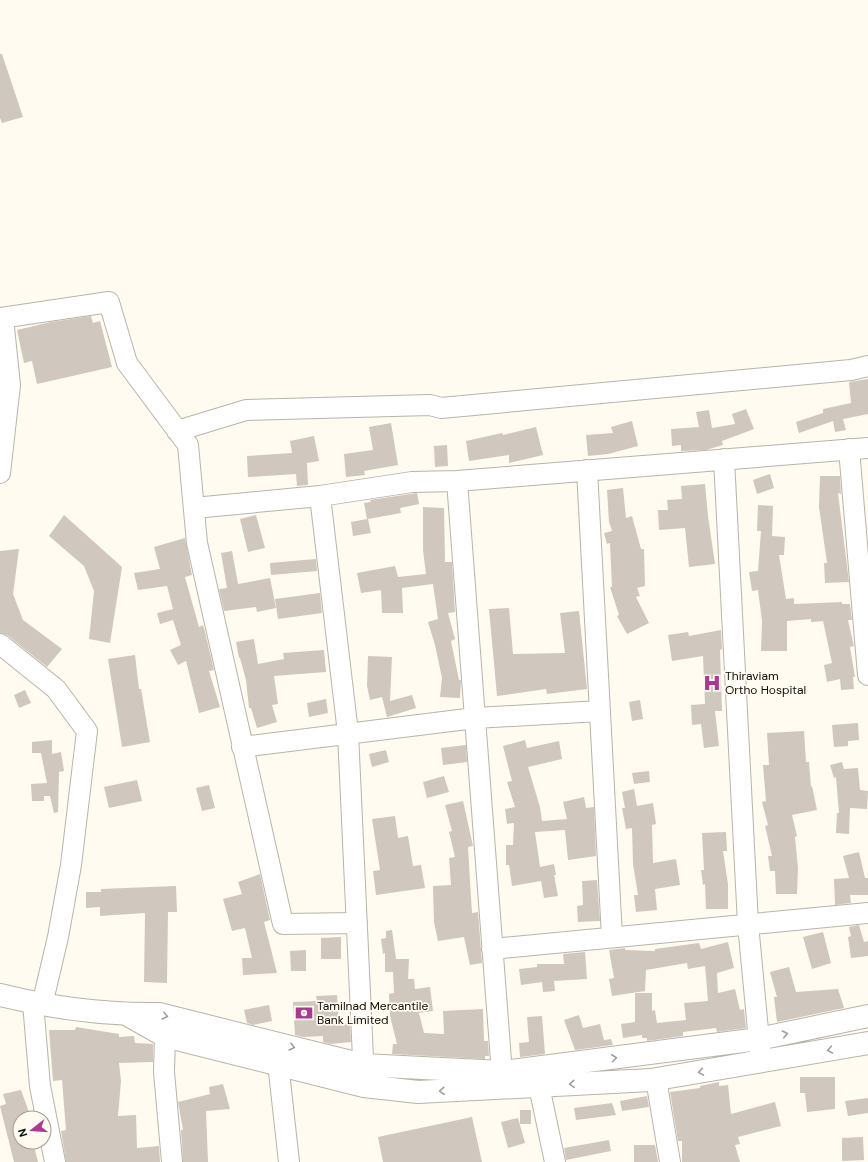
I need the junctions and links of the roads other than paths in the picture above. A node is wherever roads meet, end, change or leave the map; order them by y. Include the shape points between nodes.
1 (1, 318) edge
2 (868, 366) edge
3 (177, 431) junction
4 (859, 448) edge
5 (724, 458) junction
6 (587, 470) junction
7 (0, 473) edge
8 (457, 481) junction
9 (320, 496) junction
10 (194, 508) junction
11 (0, 644) edge
12 (868, 675) edge
13 (600, 711) junction
14 (475, 718) junction
15 (348, 733) junction
16 (242, 747) junction
17 (868, 913) edge
18 (357, 923) junction
19 (748, 924) junction
20 (612, 937) junction
21 (492, 949) junction
22 (0, 995) edge
23 (37, 1004) junction
24 (127, 1014) junction
25 (868, 1016) edge
26 (165, 1036) junction
27 (759, 1039) junction
28 (868, 1043) edge
29 (761, 1062) junction
30 (278, 1063) junction
31 (364, 1076) junction
32 (656, 1079) junction
33 (502, 1080) junction
34 (538, 1086) junction
35 (55, 1162) edge
36 (172, 1162) edge
37 (289, 1162) edge
38 (555, 1162) edge
39 (670, 1162) edge

1 - 3 street via 109,302 128,363
1 - 7 street via 10,385
2 - 3 street via 851,370 441,408 430,405 246,410
3 - 10 street via 188,445
4 - 5 street
4 - 12 street
5 - 6 street
5 - 19 street
6 - 8 street
6 - 13 street
8 - 9 street via 412,482
8 - 14 street
9 - 10 street
9 - 15 street
10 - 16 street via 197,543
11 - 23 street via 56,688 86,731 71,865 58,937
13 - 14 street
13 - 20 street
14 - 15 street
14 - 21 street
15 - 16 street
15 - 18 street
16 - 18 street via 282,924
17 - 19 street
18 - 31 street
19 - 20 street
19 - 27 street
20 - 21 street
21 - 33 street
22 - 23 main road
23 - 24 main road
23 - 35 street via 40,1086
24 - 26 main road
24 -> 31 main road via 159,1014
27 -> 25 main road
26 - 30 main road
26 - 36 street via 164,1072
27 - 29 street
33 -> 27 main road
28 -> 29 main road
29 -> 32 main road
30 - 31 main road
30 - 37 street
31 - 33 main road via 418,1092
32 -> 34 main road
32 - 39 street
33 - 34 main road
34 - 38 street

